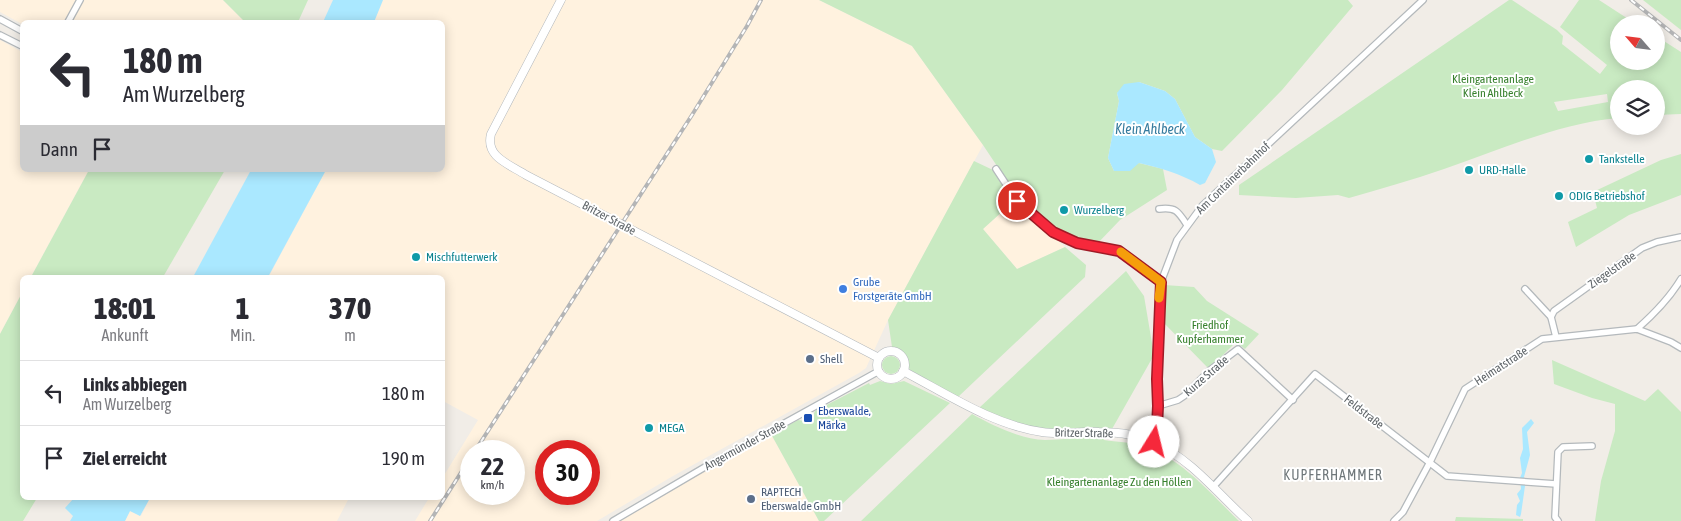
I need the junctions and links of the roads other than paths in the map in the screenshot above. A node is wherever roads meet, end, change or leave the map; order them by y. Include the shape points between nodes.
1 (80, 0) edge
2 (561, 0) edge
3 (1423, 0) edge
4 (0, 19) edge
5 (69, 20) edge
6 (20, 30) edge
7 (0, 35) edge
8 (20, 45) edge
9 (996, 169) dead end
10 (1159, 209) dead end
11 (1187, 225) junction
12 (1681, 237) edge
13 (1681, 279) edge
14 (1161, 282) junction
15 (1525, 289) dead end
16 (1551, 317) junction
17 (1637, 329) junction
18 (1556, 337) junction
19 (1681, 348) edge
20 (879, 358) junction
21 (903, 371) junction
22 (879, 372) junction
23 (1293, 400) junction
24 (1158, 406) junction
25 (1154, 442) junction
26 (1592, 446) dead end
27 (1430, 462) junction
28 (1556, 484) junction
29 (1213, 487) junction
30 (613, 521) edge
31 (1248, 521) edge
32 (1394, 521) edge
33 (1558, 521) edge

1 - 5 street
2 - 20 main road, Britzer Straße via 490,134 489,142 495,156
3 - 11 street, Am Containerbahnhof via 1202,206
4 - 6 street
7 - 8 street
9 - 14 street via 1017,201 1053,232 1077,243 1119,251
10 - 11 street via 1178,211
11 - 14 street, Am Containerbahnhof via 1172,249
12 - 16 street, Ziegelstraße via 1642,248 1554,311
13 - 17 street via 1667,300
14 - 24 street, Am Containerbahnhof
15 - 16 street
16 - 18 street
17 - 18 street, Heimatstraße
17 - 19 street, Heimatstraße
18 - 27 street, Heimatstraße via 1542,339 1465,389
20 - 21 main road via 886,352 897,352 904,360
20 - 22 main road
21 - 22 main road via 894,379
21 - 25 main road, Britzer Straße via 980,412 1015,426 1044,433 1112,432
22 - 30 street, Angermünder Straße
23 - 24 street, Kurze Straße via 1238,348 1178,400
23 - 27 street, Feldstraße via 1315,374
23 - 29 street, Feldstraße
24 - 25 street, Am Containerbahnhof
25 - 29 main road, Britzer Straße via 1184,460
26 - 28 street via 1559,450
27 - 28 street, Feldstraße via 1447,476
27 - 32 street, Heimatstraße via 1403,512
28 - 33 street via 1555,516
29 - 31 main road, Britzer Straße

